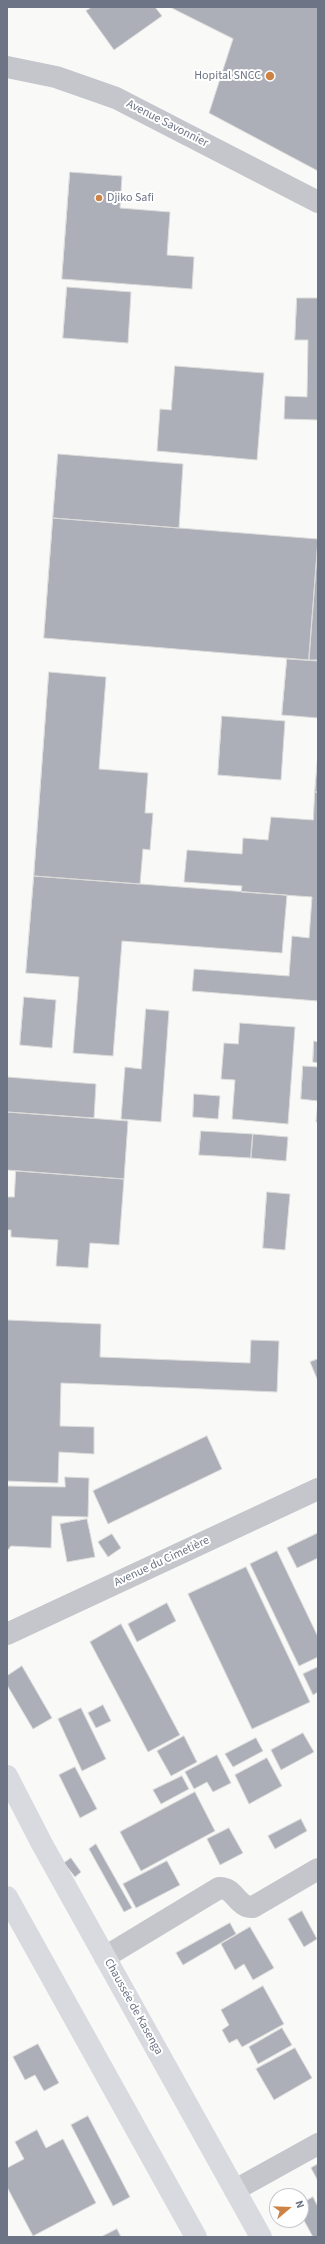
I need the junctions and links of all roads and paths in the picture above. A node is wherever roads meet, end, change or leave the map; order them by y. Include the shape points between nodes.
1 (7, 67) edge
2 (318, 202) edge
3 (318, 1489) edge
4 (7, 1634) edge
5 (7, 1776) edge
6 (318, 1868) edge
7 (7, 1897) edge
8 (105, 1957) junction
9 (318, 2144) edge
10 (235, 2190) junction
11 (196, 2237) edge
12 (261, 2237) edge

1 - 2 street, Avenue Savonnier via 56,77 116,98
3 - 4 street, Avenue du Cimetière
5 - 8 main road, Chaussée de Kasenga
6 - 8 street via 253,1907 244,1906 230,1891 219,1888
7 - 11 main road
8 - 10 main road, Chaussée de Kasenga
9 - 10 street
10 - 12 main road, Chaussée de Kasenga

